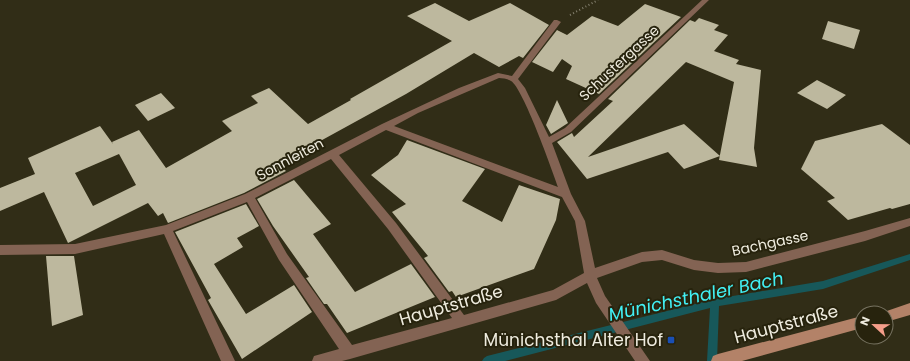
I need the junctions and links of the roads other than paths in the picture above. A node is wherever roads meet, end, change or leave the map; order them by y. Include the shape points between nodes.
1 (706, 0) edge
2 (557, 22) road end
3 (514, 78) junction
4 (385, 126) junction
5 (547, 142) junction
6 (332, 153) junction
7 (566, 194) junction
8 (249, 197) junction
9 (910, 222) edge
10 (167, 229) junction
11 (0, 250) edge
12 (590, 275) junction
13 (910, 309) edge
14 (894, 314) edge
15 (461, 321) junction
16 (854, 324) edge
17 (350, 353) junction
18 (724, 360) edge
19 (228, 361) edge
20 (319, 361) edge
21 (643, 361) edge

1 - 5 street, Schustergasse via 568,130
2 - 3 street
3 - 4 street, Sonnleiten via 498,75
3 - 5 street
4 - 6 street, Sonnleiten
4 - 7 street
5 - 7 street
6 - 8 street, Sonnleiten
6 - 15 street via 392,226
7 - 12 street via 580,222
8 - 10 street, Sonnleiten
8 - 17 street via 282,257
9 - 12 street, Bachgasse via 746,267 718,268 694,265 662,255 642,257
10 - 11 street, Sonnleiten via 74,249
10 - 19 street
12 - 15 street, Hauptstraße via 556,294
12 - 21 street via 600,299
13 - 14 street
15 - 17 street, Hauptstraße
16 - 18 street, Hauptstraße
17 - 20 street, Hauptstraße

